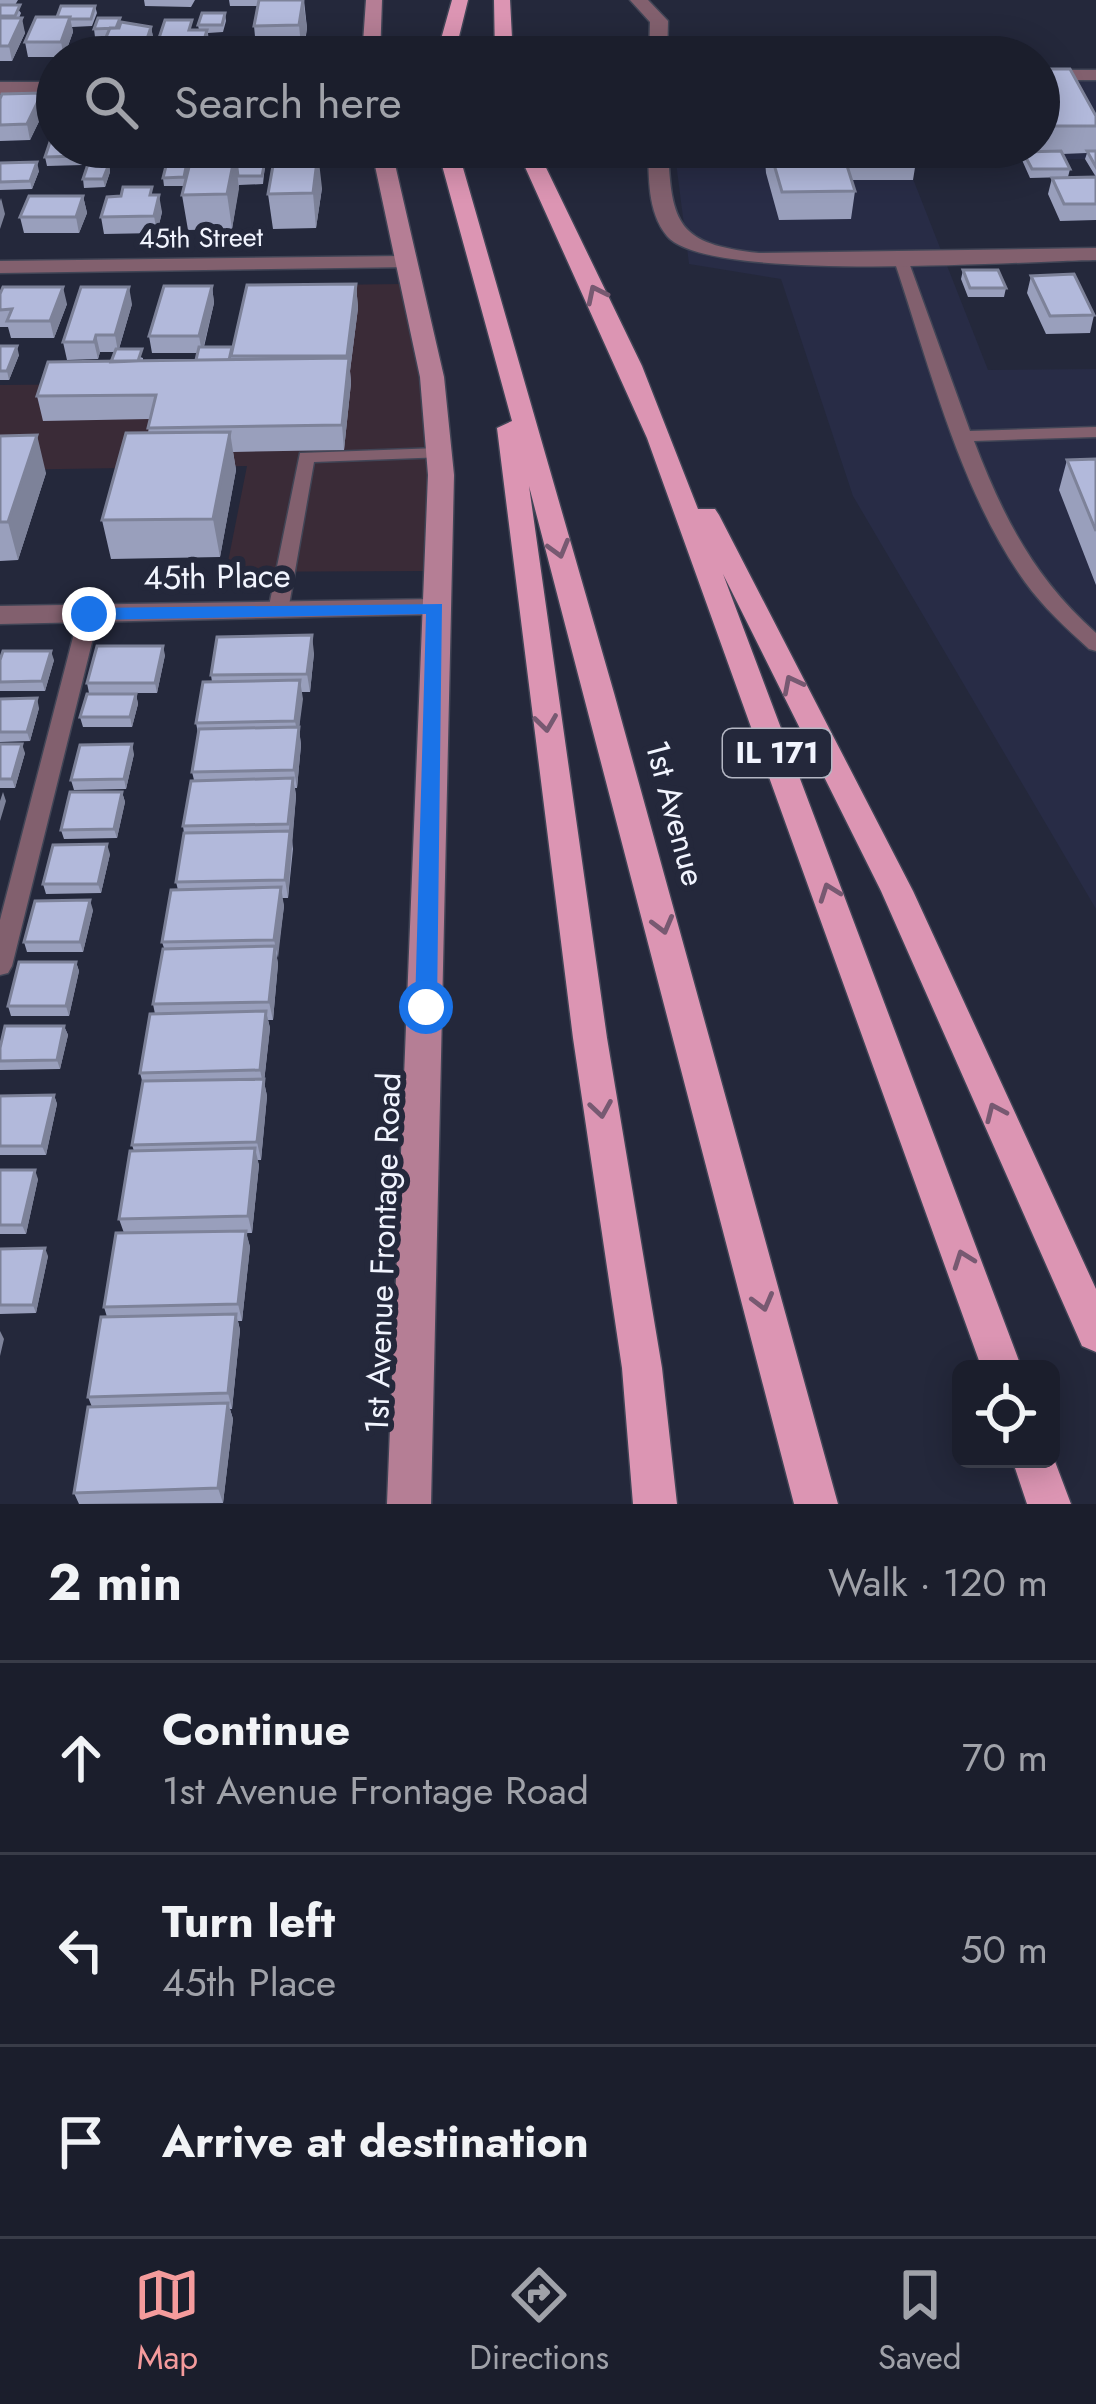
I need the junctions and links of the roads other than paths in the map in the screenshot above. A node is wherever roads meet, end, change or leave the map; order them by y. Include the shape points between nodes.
1 (374, 0) edge
2 (460, 0) edge
3 (502, 0) edge
4 (638, 0) edge
5 (372, 36) edge
6 (451, 36) edge
7 (503, 36) edge
8 (659, 36) edge
9 (1060, 75) edge
10 (1096, 75) edge
11 (0, 88) edge
12 (36, 88) edge
13 (385, 168) edge
14 (453, 168) edge
15 (536, 168) edge
16 (659, 168) edge
17 (1096, 254) edge
18 (900, 257) junction
19 (403, 262) junction
20 (0, 267) edge
21 (494, 315) junction
22 (630, 366) junction
23 (1096, 432) edge
24 (967, 436) junction
25 (439, 453) junction
26 (435, 608) junction
27 (278, 611) junction
28 (89, 614) junction
29 (0, 615) edge
30 (1096, 644) edge
31 (0, 966) edge
32 (1096, 1333) edge
33 (999, 1360) edge
34 (1036, 1468) edge
35 (409, 1504) edge
36 (655, 1504) edge
37 (816, 1504) edge
38 (1048, 1504) edge

1 - 5 street
2 - 6 main road
3 - 7 main road
4 - 8 street via 659,21
9 - 10 street
11 - 12 street
13 - 19 street, 1st Avenue Frontage Road
14 - 21 main road, 1st Avenue
22 -> 15 main road, IL 171
16 - 18 street via 663,220 709,255
17 - 18 street
18 - 24 lane
19 - 20 street, 45th Street
19 - 25 street, 1st Avenue Frontage Road via 432,377
21 -> 36 main road
21 -> 37 main road, 1st Avenue
32 -> 22 main road via 897,891
33 -> 22 main road, IL 171
23 - 24 lane
24 - 30 lane via 1027,569
25 - 26 street, 1st Avenue Frontage Road
25 - 27 lane via 305,457
26 - 27 street, 45th Place
26 - 35 street, 1st Avenue Frontage Road
27 - 28 street, 45th Place
28 - 29 street, 45th Place
28 - 31 lane
34 - 38 main road

